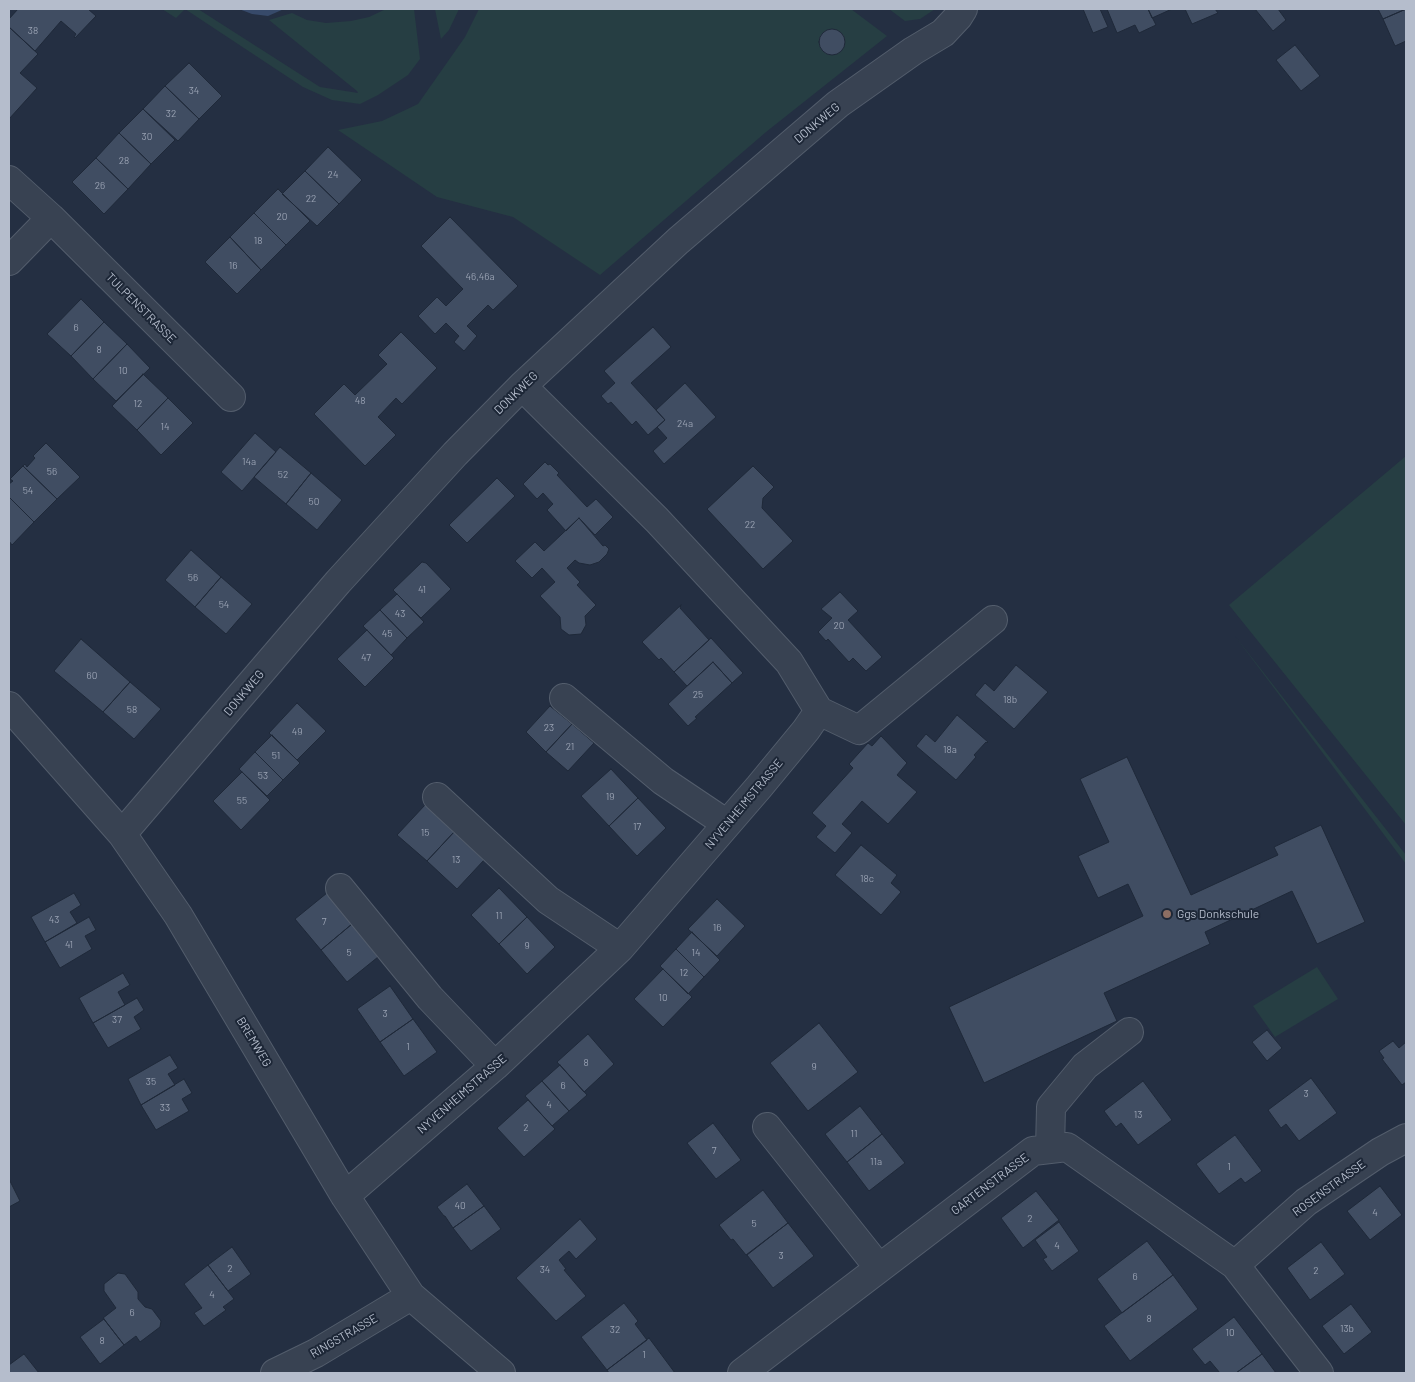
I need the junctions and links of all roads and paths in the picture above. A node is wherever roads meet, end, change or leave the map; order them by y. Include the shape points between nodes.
1 (963, 9) edge
2 (9, 180) edge
3 (51, 218) junction
4 (9, 261) edge
5 (522, 386) junction
6 (231, 397) dead end
7 (992, 620) dead end
8 (564, 698) dead end
9 (9, 706) edge
10 (819, 711) junction
11 (436, 797) dead end
12 (727, 824) junction
13 (122, 834) junction
14 (340, 888) dead end
15 (620, 948) junction
16 (1129, 1032) dead end
17 (495, 1066) junction
18 (767, 1127) dead end
19 (1406, 1138) edge
20 (1050, 1149) junction
21 (345, 1196) junction
22 (1235, 1265) junction
23 (879, 1268) junction
24 (411, 1296) junction
25 (276, 1373) edge
26 (501, 1373) edge
27 (742, 1373) edge
28 (1319, 1373) edge

1 - 5 street, DONKWEG via 943,32 838,104 678,241
2 - 3 street, TULPENSTRASSE
3 - 4 street
3 - 6 street, TULPENSTRASSE
5 - 10 street via 657,520 789,662
5 - 13 street, DONKWEG via 338,582
7 - 10 street via 859,730
8 - 12 street via 663,781
9 - 13 street, BREMWEG
10 - 12 street, NYVENHEIMSTRASSE
11 - 15 street via 548,900
12 - 15 street, NYVENHEIMSTRASSE
13 - 21 street, BREMWEG via 178,916
14 - 17 street via 430,998
15 - 17 street, NYVENHEIMSTRASSE
16 - 20 street via 1085,1066 1051,1107
17 - 21 street, NYVENHEIMSTRASSE
18 - 23 street
19 - 22 street, ROSENSTRASSE via 1306,1202
20 - 22 street, GARTENSTRASSE via 1068,1147
20 - 23 street, GARTENSTRASSE via 1034,1151
21 - 24 street, BREMWEG
22 - 28 street, GARTENSTRASSE
23 - 27 street, GARTENSTRASSE
24 - 25 street, RINGSTRASSE
24 - 26 street, BREMWEG

